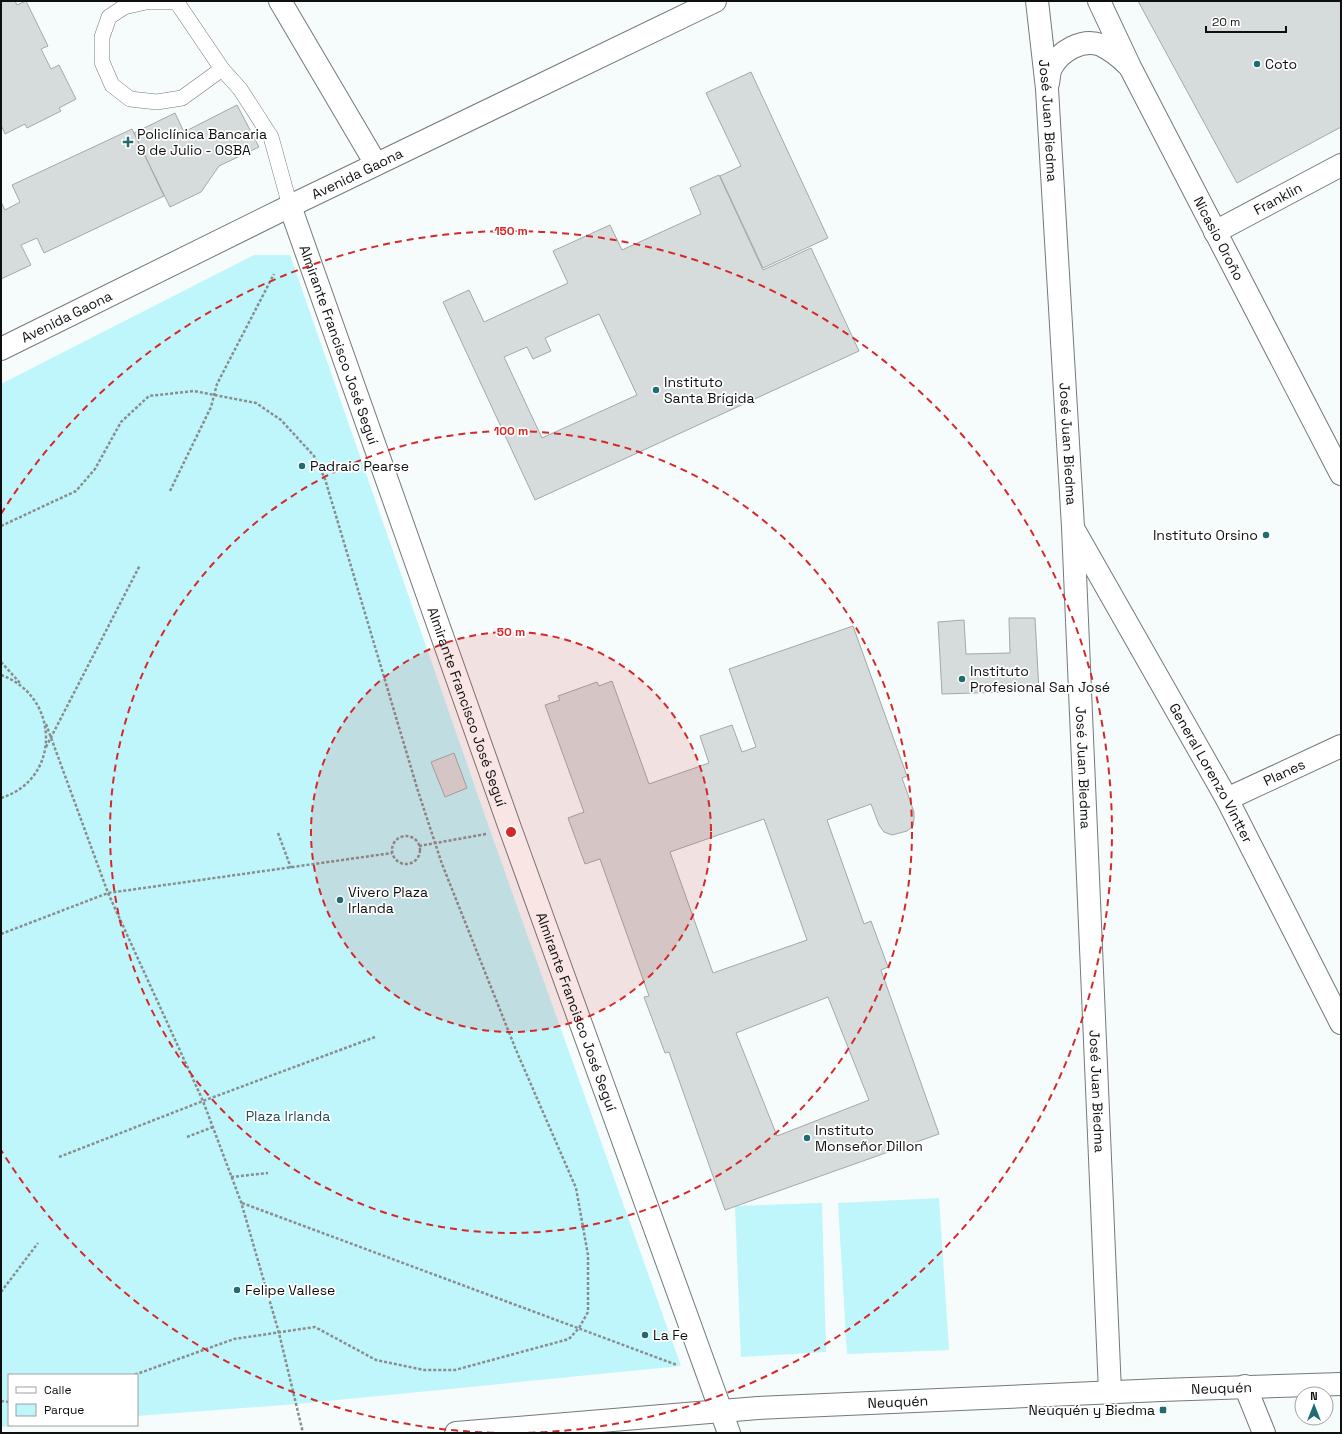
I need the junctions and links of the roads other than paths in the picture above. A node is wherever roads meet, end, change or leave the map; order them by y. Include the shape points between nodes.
1 (280, 1) edge
2 (715, 1) edge
3 (1037, 1) edge
4 (1099, 1) edge
5 (177, 2) edge
6 (1130, 67) junction
7 (222, 69) junction
8 (1047, 89) junction
9 (376, 164) junction
10 (1341, 165) edge
11 (290, 206) junction
12 (1215, 232) junction
13 (1, 349) edge
14 (1341, 474) edge
15 (1073, 527) junction
16 (1341, 746) edge
17 (1227, 799) junction
18 (1341, 1023) edge
19 (1341, 1384) edge
20 (1245, 1386) junction
21 (1110, 1392) junction
22 (721, 1411) junction
23 (456, 1433) edge
24 (729, 1433) edge
25 (1264, 1433) edge

1 - 9 street
2 - 9 street, Avenida Gaona
3 - 8 street, José Juan Biedma
4 - 6 street, Nicasio Oroño
5 - 7 lane
5 - 7 lane via 146,2 124,7 109,16 102,36 102,62 112,86 130,99 157,102 182,98
6 - 8 street via 1116,53 1099,44 1081,44 1062,53 1058,58 1050,69
6 - 12 street, Nicasio Oroño
7 - 11 lane via 240,89 271,137
8 - 15 street, José Juan Biedma
9 - 11 street, Avenida Gaona
10 - 12 street, Franklin
11 - 13 street, Avenida Gaona
11 - 22 street, Almirante Francisco José Seguí via 510,828
12 - 14 street, Nicasio Oroño
15 - 17 street, General Lorenzo Vintter
15 - 21 street, José Juan Biedma
16 - 17 street, Planes
17 - 18 street, General Lorenzo Vintter
19 - 20 street, Neuquén
20 - 21 street, Neuquén
20 - 25 street
21 - 22 street, Neuquén
22 - 23 street, Neuquén
22 - 24 street, Almirante Francisco José Seguí

